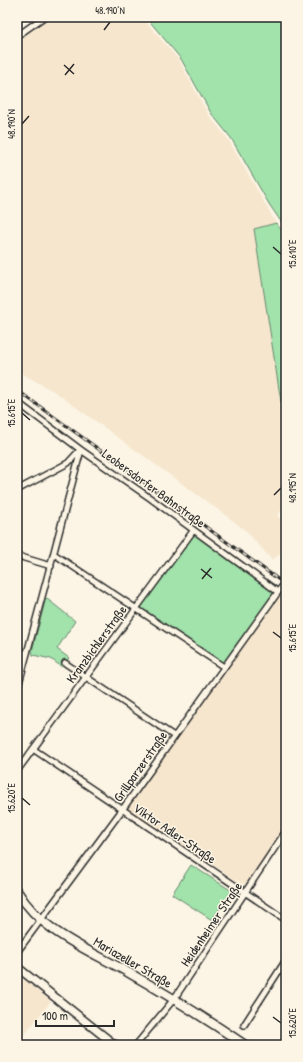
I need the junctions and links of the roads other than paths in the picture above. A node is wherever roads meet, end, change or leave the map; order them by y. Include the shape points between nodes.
1 (44, 17) edge
2 (17, 36) edge
3 (17, 402) edge
4 (81, 450) junction
5 (17, 490) edge
6 (193, 531) junction
7 (54, 554) junction
8 (17, 558) edge
9 (51, 566) junction
10 (286, 581) edge
11 (278, 592) junction
12 (136, 608) junction
13 (17, 651) edge
14 (27, 654) junction
15 (65, 663) dead end
16 (224, 667) junction
17 (86, 677) junction
18 (17, 691) edge
19 (174, 736) junction
20 (33, 749) junction
21 (17, 771) edge
22 (122, 810) junction
23 (286, 831) edge
24 (17, 891) edge
25 (245, 893) junction
26 (40, 920) junction
27 (286, 920) edge
28 (17, 952) edge
29 (286, 960) edge
30 (17, 967) edge
31 (174, 999) junction
32 (244, 1025) dead end
33 (115, 1045) edge
34 (136, 1045) edge
35 (245, 1045) edge

1 - 2 street
3 - 4 street, Leobersdorfer Bahnstraße
4 - 5 street via 68,463
4 - 6 street, Leobersdorfer Bahnstraße
4 - 7 street
6 - 11 street, Leobersdorfer Bahnstraße
6 - 12 street, Kranzbichlerstraße
7 - 9 street
7 - 12 street
8 - 9 street
9 - 14 street
10 - 11 street, Grillparzerstraße
11 - 16 street, Grillparzerstraße
12 - 16 street
12 - 17 street, Kranzbichlerstraße
13 - 14 street
14 - 18 street
15 - 17 street
16 - 19 street, Grillparzerstraße
17 - 19 street
17 - 20 street, Kranzbichlerstraße
19 - 22 street, Grillparzerstraße
20 - 21 street, Kranzbichlerstraße
20 - 22 street, Viktor Adler-Straße
22 - 25 street, Viktor Adler-Straße
22 - 26 street, Grillparzerstraße
23 - 25 street, Heidenheimer Straße
24 - 26 main road, Mariazeller Straße
25 - 27 street, Viktor Adler-Straße
25 - 31 street, Heidenheimer Straße
26 - 28 street, Grillparzerstraße
26 - 31 main road, Mariazeller Straße via 58,934
29 - 32 street
30 - 33 street
31 - 34 street, Heidenheimer Straße
31 - 35 main road, Mariazeller Straße

